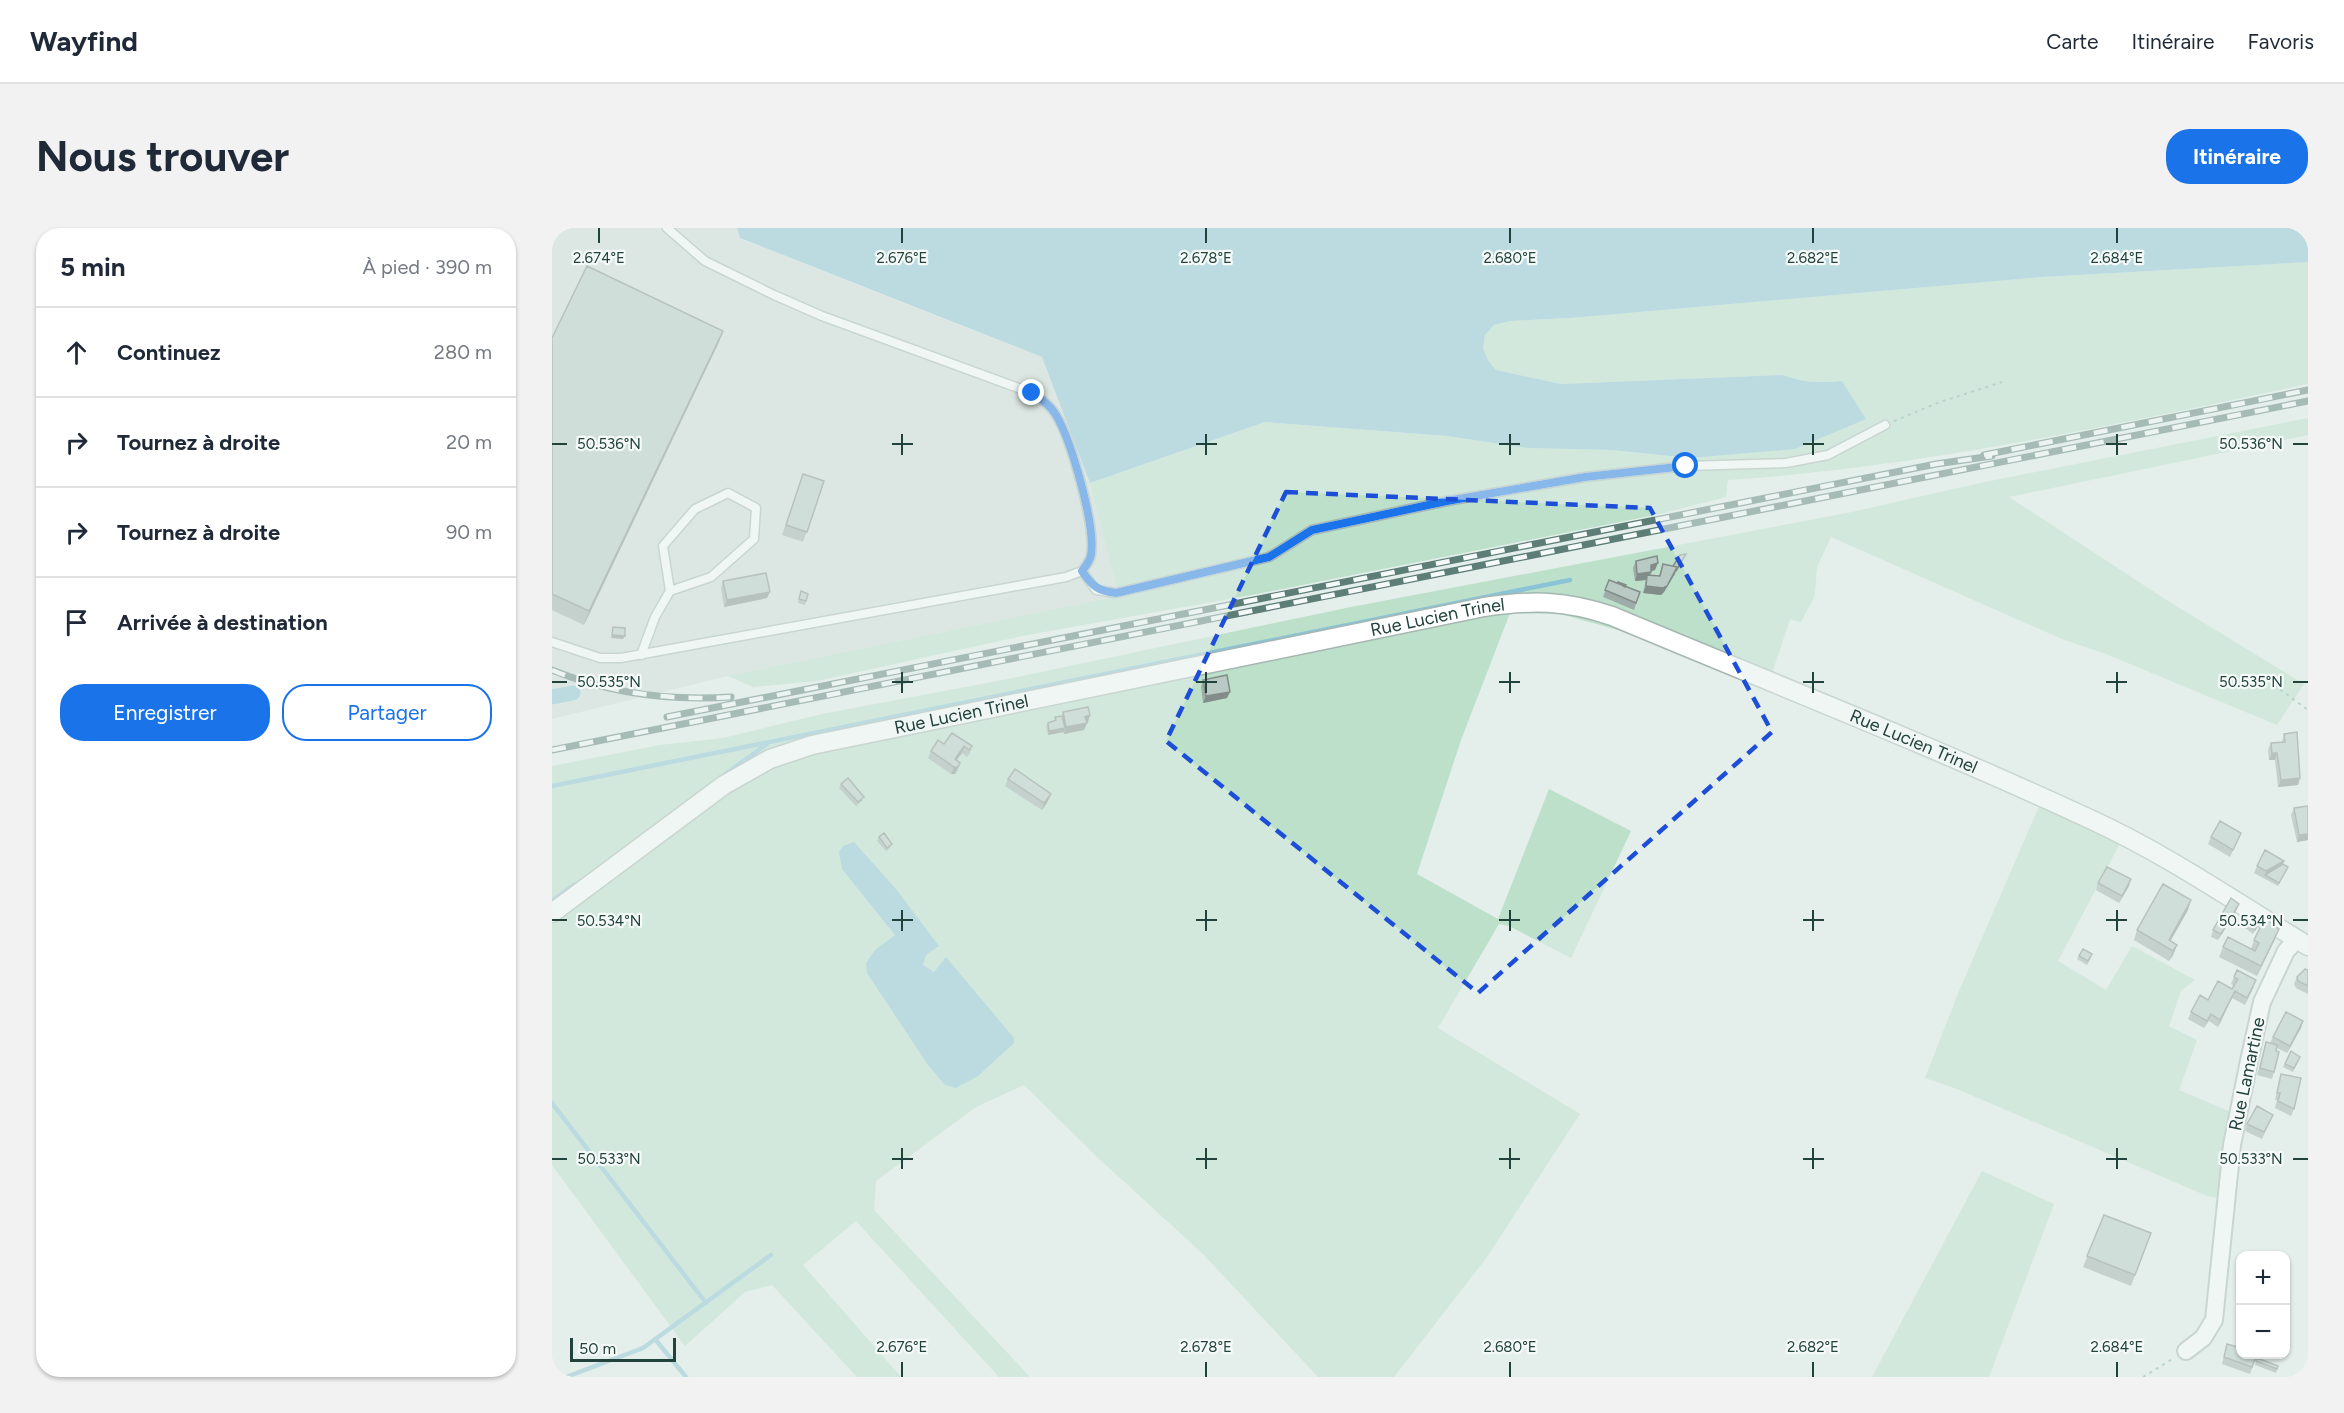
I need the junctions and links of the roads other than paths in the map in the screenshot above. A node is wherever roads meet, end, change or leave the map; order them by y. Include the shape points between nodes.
1 (667, 228) edge
2 (1885, 425) road end
3 (1082, 571) junction
4 (670, 591) junction
5 (552, 642) edge
6 (641, 655) junction
7 (552, 912) edge
8 (2303, 943) edge
9 (2186, 1351) road end

1 - 3 lane via 705,261 774,295 1044,400 1062,427 1083,493 1092,547
2 - 3 lane via 1828,455 1786,463 1686,466 1585,477 1312,530 1269,557 1116,593 1096,590
3 - 6 lane
4 - 4 lane via 711,578 754,539 756,508 728,493 695,509 663,546
4 - 6 lane via 654,617
5 - 6 lane via 600,658
7 - 8 street, Rue Lucien Trinel via 724,785 791,752 906,724 1484,608 1538,601 1579,606 1612,616 2094,820 2208,883
8 - 9 street, Rue Lamartine via 2286,951 2262,1002 2232,1145 2214,1320 2203,1338

